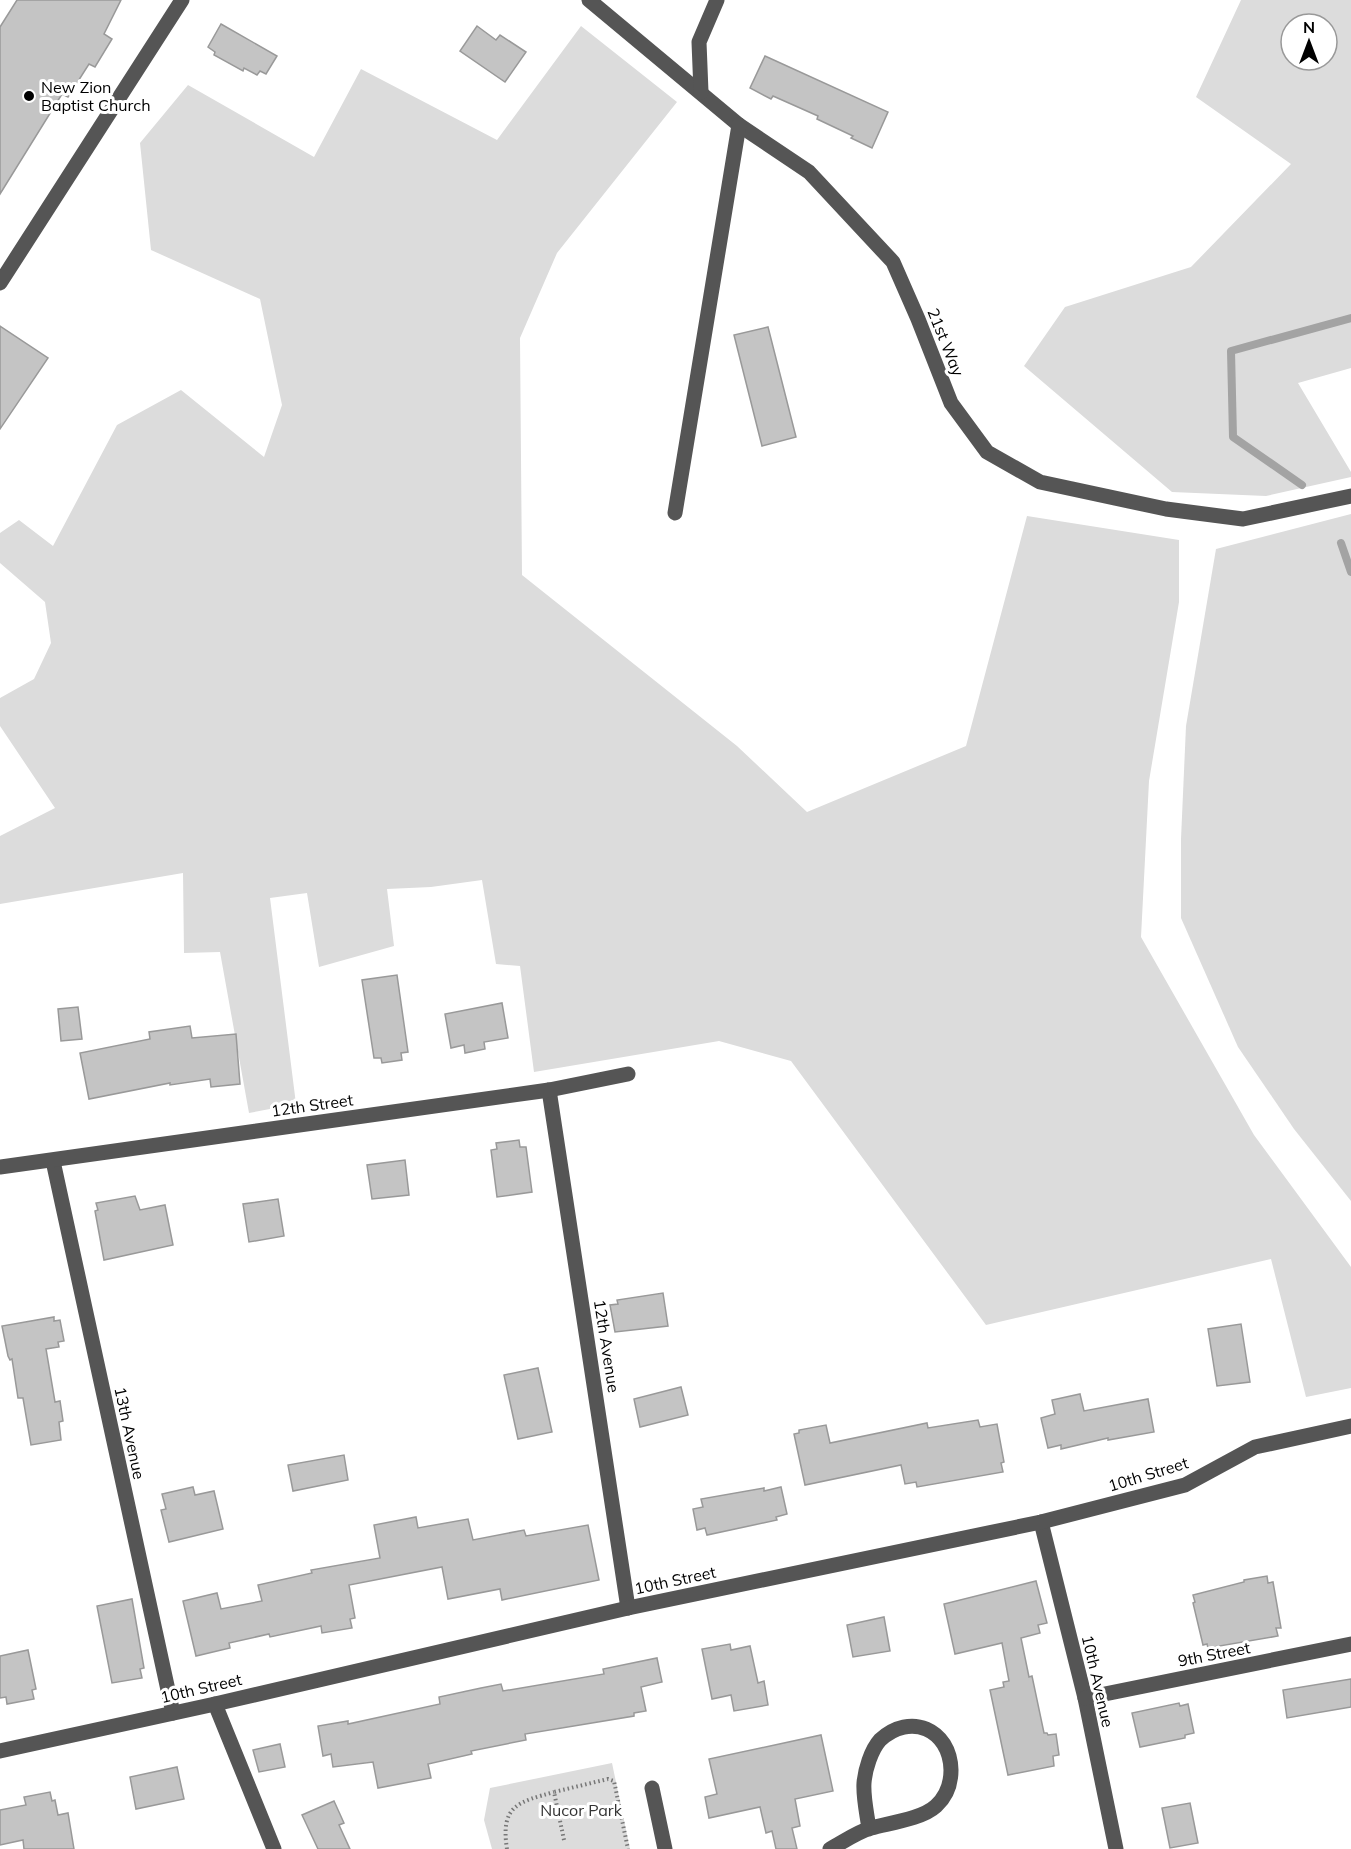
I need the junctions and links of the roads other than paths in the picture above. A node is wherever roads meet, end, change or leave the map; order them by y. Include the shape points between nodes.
1 (182, 0) edge
2 (589, 0) edge
3 (717, 0) edge
4 (702, 92) junction
5 (739, 125) junction
6 (5, 266) edge
7 (0, 283) edge
8 (1351, 496) edge
9 (675, 513) dead end
10 (628, 1074) dead end
11 (549, 1089) junction
12 (53, 1161) junction
13 (0, 1167) edge
14 (1351, 1426) edge
15 (1041, 1522) junction
16 (628, 1608) junction
17 (1351, 1644) edge
18 (1085, 1698) junction
19 (215, 1704) junction
20 (173, 1713) junction
21 (0, 1750) edge
22 (652, 1788) dead end
23 (869, 1829) junction
24 (274, 1849) edge
25 (665, 1849) edge
26 (830, 1849) edge
27 (1116, 1849) edge

1 - 6 street
2 - 4 street, 21st Way
3 - 4 street via 699,42
4 - 5 street, 21st Way
5 - 8 street, 21st Way via 809,172 893,262 951,403 987,452 1040,482 1166,509 1243,519
5 - 9 street
6 - 7 street
10 - 11 street, 12th Street
11 - 12 street, 12th Street
11 - 16 street, 12th Avenue
12 - 13 street, 12th Street
12 - 20 street, 13th Avenue
14 - 15 street, 10th Street via 1256,1447 1185,1485
15 - 16 street, 10th Street
15 - 18 street, 10th Avenue
16 - 19 street, 10th Street
17 - 18 street, 9th Street
18 - 27 street, 10th Avenue
19 - 20 street, 10th Street
19 - 24 street
20 - 21 street, 10th Street
22 - 25 street
23 - 23 street via 934,1808 944,1797 950,1786 949,1752 929,1729 902,1728 879,1742 864,1784
23 - 26 street

